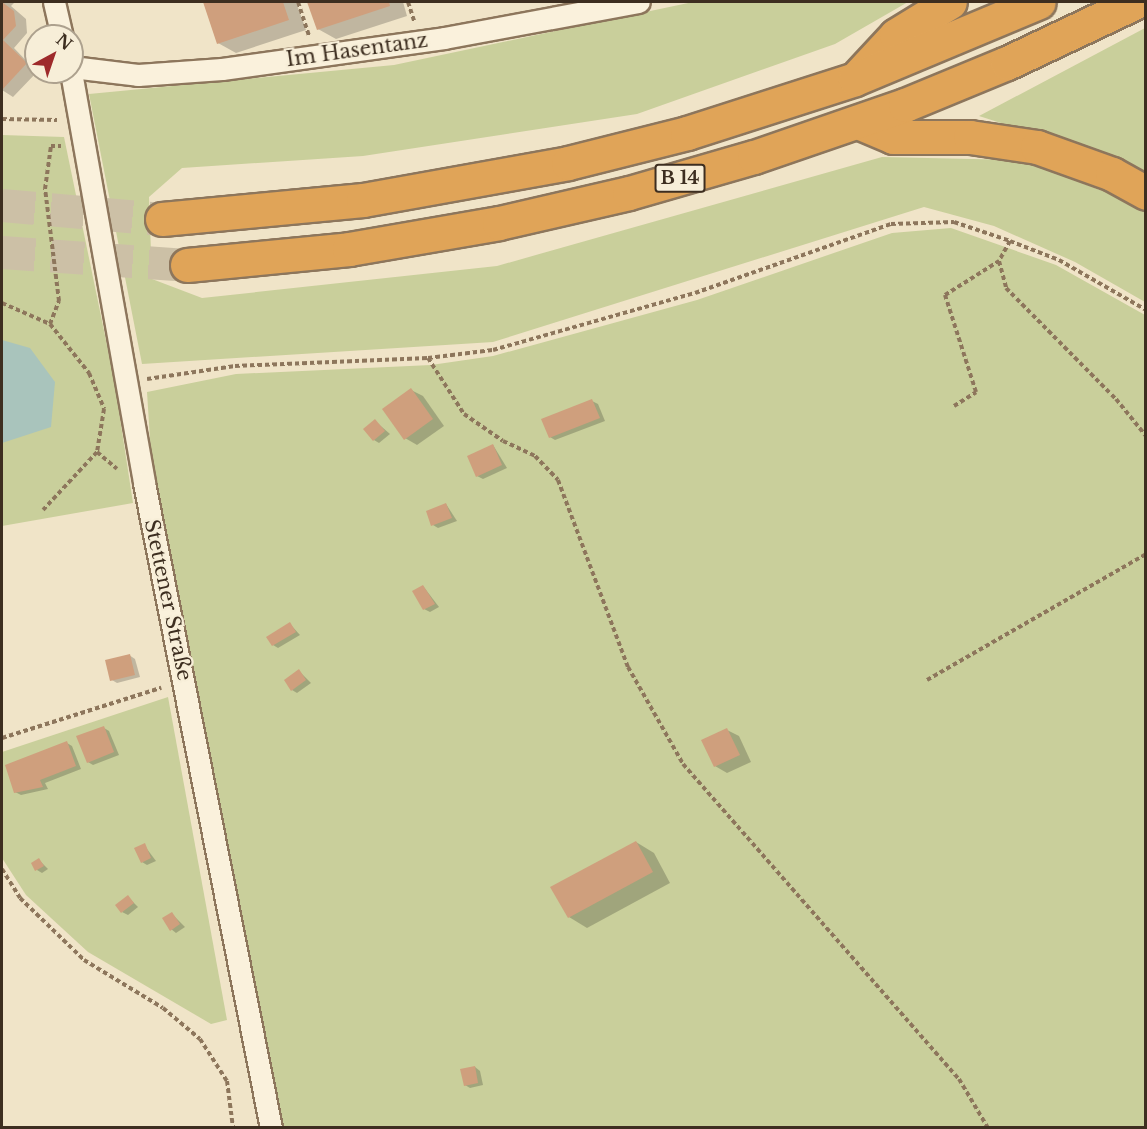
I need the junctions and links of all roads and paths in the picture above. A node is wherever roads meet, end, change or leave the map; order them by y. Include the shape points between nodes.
1 (54, 2) edge
2 (298, 2) edge
3 (639, 2) edge
4 (950, 2) edge
5 (1039, 2) edge
6 (1136, 2) edge
7 (59, 24) edge
8 (316, 56) junction
9 (84, 68) edge
10 (855, 79) junction
11 (74, 84) edge
12 (2, 119) edge
13 (82, 120) junction
14 (858, 122) junction
15 (86, 145) junction
16 (1146, 193) edge
17 (162, 219) tunnel mouth
18 (1011, 241) junction
19 (999, 261) junction
20 (187, 265) tunnel mouth
21 (2, 303) edge
22 (1146, 309) edge
23 (50, 324) junction
24 (428, 358) junction
25 (129, 382) junction
26 (954, 406) dead end
27 (1146, 436) edge
28 (43, 510) dead end
29 (1146, 554) edge
30 (185, 680) junction
31 (927, 680) dead end
32 (2, 738) edge
33 (2, 869) edge
34 (233, 1128) edge
35 (271, 1128) edge
36 (988, 1128) edge

1 - 7 street
2 - 8 path
3 - 8 street, Im Hasentanz via 444,39
4 - 10 highway via 896,35
5 - 10 highway, B 14
6 - 14 highway, B 14 via 1007,63
8 - 9 street, Im Hasentanz via 138,75
10 - 17 highway, B 14 via 687,133 499,178 352,201
11 - 13 street, Stettener Straße
12 - 13 path
13 - 15 street, Stettener Straße
14 - 16 highway via 894,137 970,136 1037,147 1112,174
14 - 20 highway, B 14 via 629,193 499,223 349,249
15 - 23 path via 51,146 45,189 59,301
15 - 25 street, Stettener Straße
18 - 19 path
18 - 22 path via 1059,260
18 - 24 path via 954,222 891,224 695,293 493,350
19 - 26 path via 945,295 976,392
19 - 27 path via 1006,288 1116,399
21 - 23 path
23 - 28 path via 89,373 104,409 97,452
24 - 25 path via 235,366
24 - 36 path via 464,414 503,441 535,456 558,480 628,667 683,764 959,1079
25 - 30 street, Stettener Straße via 144,483
29 - 31 path
30 - 32 path
30 - 35 street, Stettener Straße
33 - 34 path via 20,898 84,960 163,1008 200,1039 227,1080

